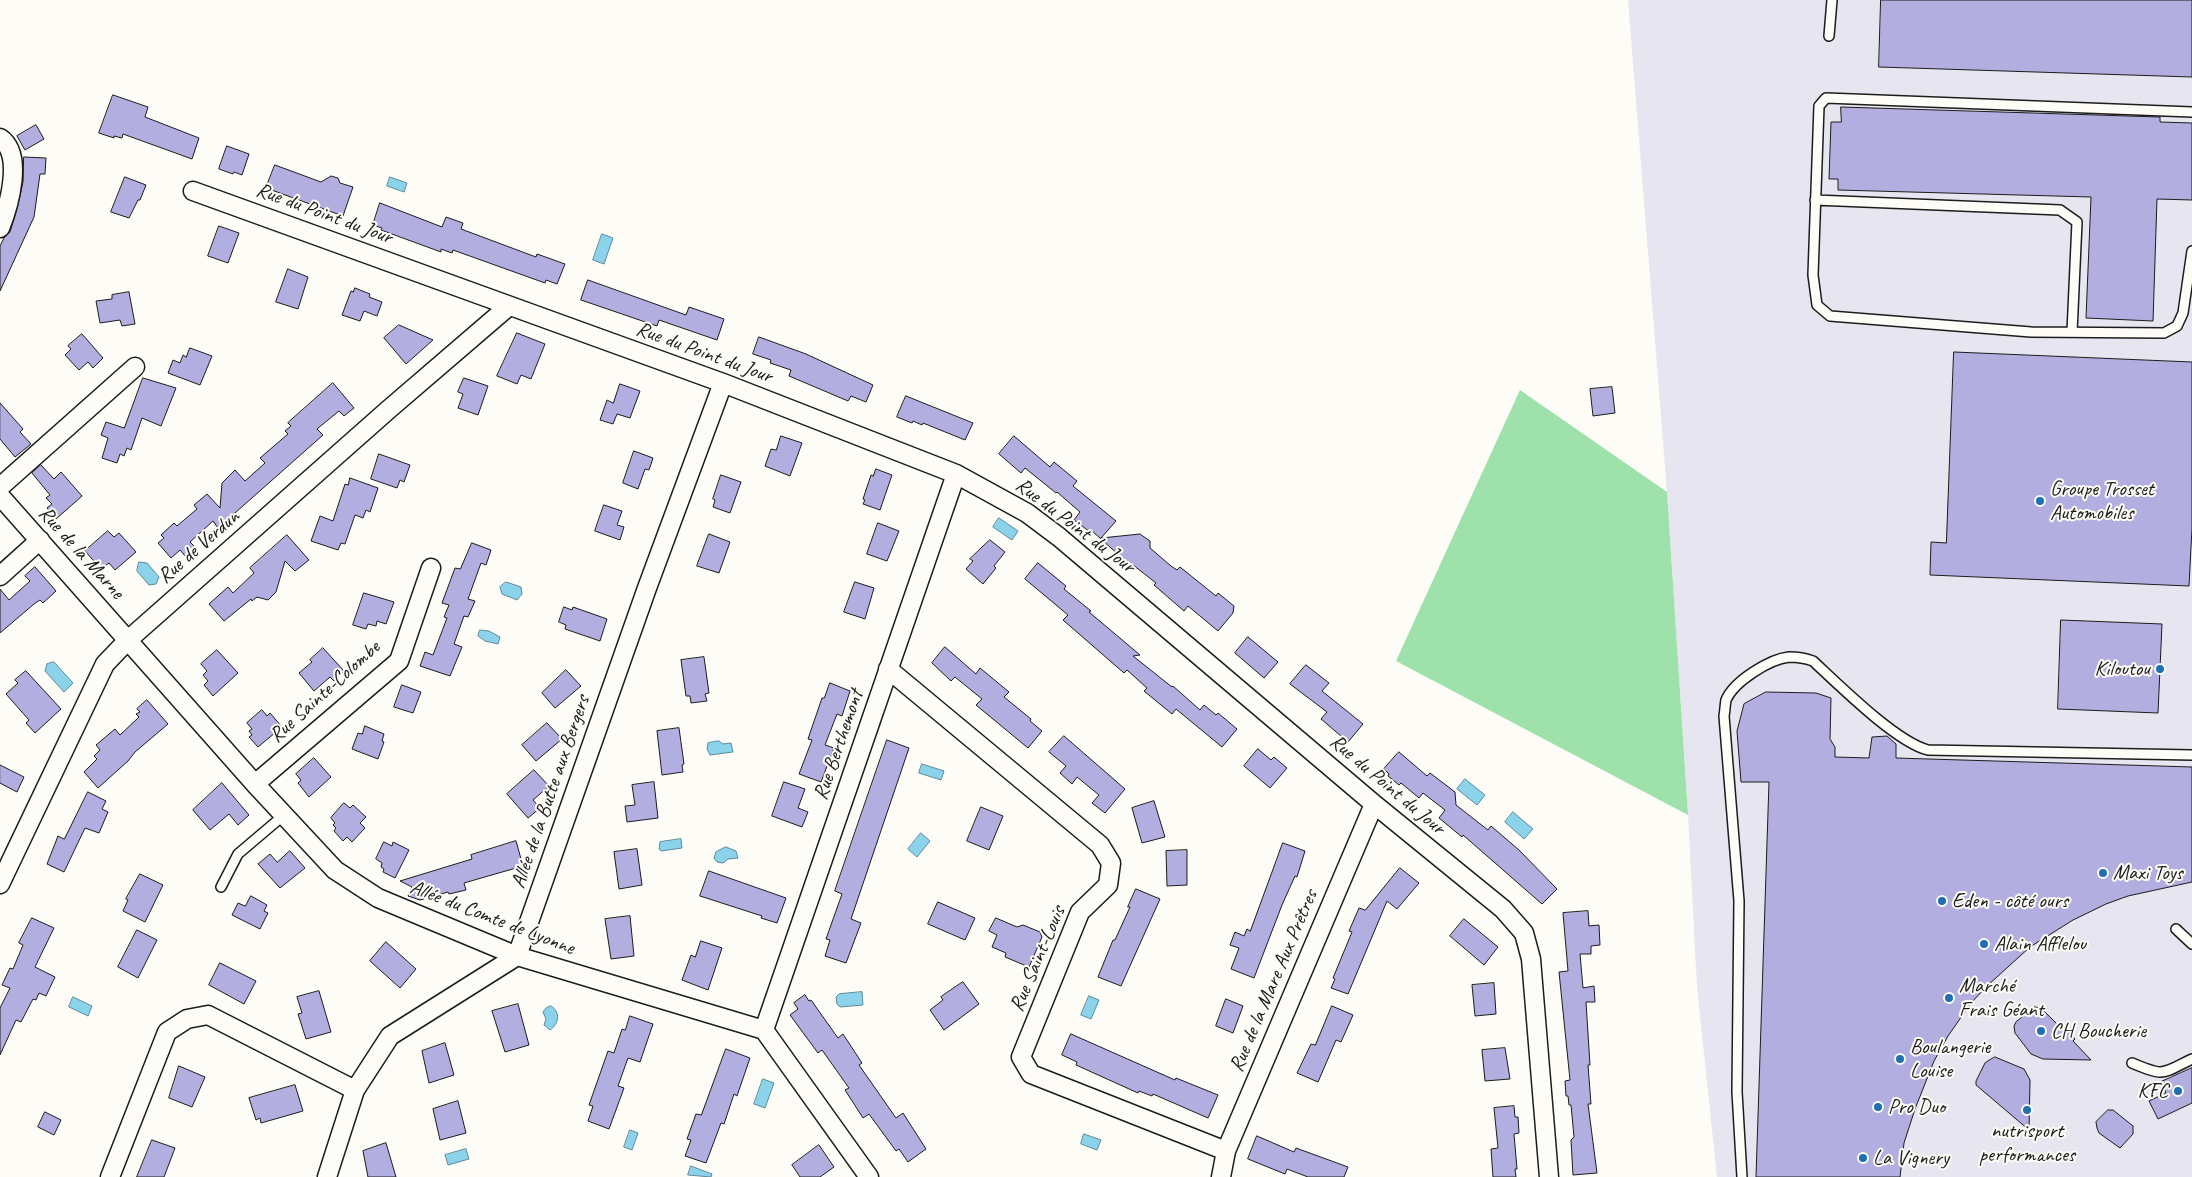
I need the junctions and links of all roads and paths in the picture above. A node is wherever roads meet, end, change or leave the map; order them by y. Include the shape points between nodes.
1 (1832, 0) edge
2 (1829, 36) dead end
3 (2192, 112) edge
4 (0, 138) edge
5 (193, 191) dead end
6 (1815, 200) junction
7 (0, 228) edge
8 (2192, 251) edge
9 (510, 306) junction
10 (2072, 332) junction
11 (135, 367) dead end
12 (723, 383) junction
13 (956, 474) junction
14 (0, 487) edge
15 (0, 496) edge
16 (40, 540) junction
17 (431, 568) dead end
18 (0, 576) edge
19 (128, 640) junction
20 (888, 669) junction
21 (2192, 755) edge
22 (255, 784) junction
23 (1374, 804) junction
24 (284, 815) junction
25 (0, 884) edge
26 (221, 887) dead end
27 (2176, 929) dead end
28 (2192, 944) edge
29 (518, 956) junction
30 (764, 1030) junction
31 (2192, 1059) edge
32 (2132, 1063) dead end
33 (355, 1090) junction
34 (1226, 1151) junction
35 (110, 1177) edge
36 (327, 1177) edge
37 (869, 1177) edge
38 (1222, 1177) edge
39 (1549, 1177) edge
40 (1742, 1177) edge

1 - 2 lane
3 - 6 lane via 1826,98 1819,106
4 - 7 street via 10,149 13,160 8,209
5 - 9 street, Rue du Point du Jour
6 - 10 lane via 1813,275 1817,305 1830,316 2031,332
6 - 10 lane via 2060,210 2077,222
8 - 10 lane via 2183,313 2177,326 2164,334
9 - 12 street, Rue du Point du Jour
9 - 19 street, Rue de Verdun
11 - 14 street
12 - 13 street, Rue du Point du Jour
12 - 29 street, Allée de la Butte aux Bergers via 647,588
13 - 20 street, Rue Berthemont
13 - 23 street, Rue du Point du Jour via 1027,513 1059,537
15 - 16 street, Rue de la Marne
16 - 18 street
16 - 19 street, Rue de la Marne
17 - 22 street, Rue Sainte-Colombe via 399,661
19 - 22 street, Allée du Comte de Lyonne
19 - 25 street, Rue de Verdun via 106,664 93,688
20 - 30 street, Rue Berthemont
20 - 34 street, Rue Saint-Louis via 1100,845 1111,863 1108,885 1080,912 1021,1057 1031,1074
21 - 40 lane via 1928,750 1909,744 1812,661 1801,657 1788,657 1771,663 1736,686 1726,700 1724,716 1739,901 1737,1092
22 - 24 street, Allée du Comte de Lyonne
23 - 34 street, Rue de la Mare Aux Prêtres
23 - 39 street, Rue du Point du Jour via 1503,909 1524,934 1531,959
24 - 26 lane via 238,854
24 - 29 street, Allée du Comte de Lyonne via 335,870 378,898
27 - 28 lane
29 - 30 street, Allée du Comte de Lyonne
29 - 33 street via 390,1036
30 - 37 street
31 - 32 lane via 2162,1074
33 - 35 street via 208,1015 187,1019 167,1032
33 - 36 street
34 - 38 street, Rue de la Mare Aux Prêtres

